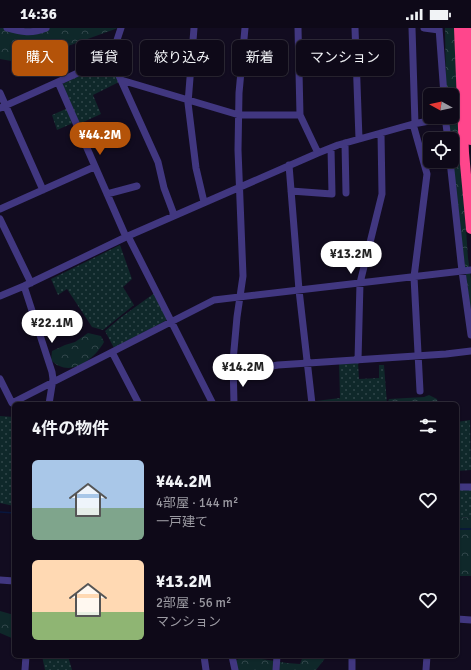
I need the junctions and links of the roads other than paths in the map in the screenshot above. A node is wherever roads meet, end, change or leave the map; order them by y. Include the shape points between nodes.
1 (7, 28) edge
2 (46, 28) edge
3 (121, 28) edge
4 (194, 28) edge
5 (245, 28) edge
6 (298, 28) edge
7 (355, 28) edge
8 (412, 28) edge
9 (424, 28) edge
10 (459, 28) edge
11 (467, 28) edge
12 (439, 29) edge
13 (117, 40) edge
14 (355, 40) edge
15 (76, 74) edge
16 (119, 76) edge
17 (357, 76) edge
18 (121, 80) junction
19 (58, 82) junction
20 (443, 88) edge
21 (0, 93) edge
22 (189, 100) junction
23 (3, 107) edge
24 (239, 115) junction
25 (300, 116) junction
26 (471, 116) edge
27 (459, 117) edge
28 (423, 122) edge
29 (414, 124) junction
30 (381, 133) junction
31 (359, 139) junction
32 (471, 140) edge
33 (345, 143) junction
34 (331, 148) junction
35 (318, 153) junction
36 (289, 165) junction
37 (94, 167) junction
38 (451, 168) edge
39 (137, 186) dead end
40 (240, 187) junction
41 (43, 190) junction
42 (291, 191) junction
43 (346, 193) dead end
44 (106, 194) junction
45 (204, 202) junction
46 (0, 209) edge
47 (173, 216) junction
48 (0, 219) edge
49 (471, 230) edge
50 (127, 236) junction
51 (466, 271) edge
52 (414, 277) junction
53 (31, 283) junction
54 (360, 284) junction
55 (24, 286) junction
56 (299, 290) junction
57 (0, 296) edge
58 (241, 297) junction
59 (172, 321) junction
60 (471, 335) edge
61 (471, 351) edge
62 (112, 352) junction
63 (418, 357) junction
64 (358, 360) junction
65 (308, 364) junction
66 (232, 373) junction
67 (0, 379) edge
68 (52, 382) junction
69 (420, 391) dead end
70 (14, 402) edge
71 (49, 402) edge
72 (138, 402) edge
73 (212, 402) edge
74 (234, 402) edge
75 (312, 402) edge
76 (12, 403) edge
77 (459, 487) edge
78 (471, 487) edge
79 (0, 580) edge
80 (12, 581) edge
81 (459, 619) edge
82 (471, 620) edge
83 (26, 658) edge
84 (204, 658) edge
85 (232, 658) edge
86 (278, 658) edge
87 (352, 658) edge
88 (427, 658) edge
89 (25, 670) edge
90 (206, 670) edge
91 (235, 670) edge
92 (276, 670) edge
93 (352, 670) edge
94 (426, 670) edge

1 - 2 street via 28,33
3 - 13 street
4 - 22 street
5 - 24 street
6 - 25 street
7 - 14 street
8 - 29 street
9 - 12 street
10 - 49 highway via 464,153
11 - 32 highway
12 - 20 street
15 - 19 street
16 - 18 street
17 - 31 street
18 - 22 street
18 - 47 street via 158,162
19 - 23 street
19 - 37 street
21 - 23 street
22 - 24 street
22 - 45 street via 196,168
23 - 41 street
24 - 25 street
24 - 40 street
25 - 35 street
26 - 27 street
28 - 29 street
29 - 30 street
29 - 52 street via 427,174
30 - 31 street
30 - 54 street via 382,194
31 - 33 street
33 - 34 street
33 - 43 street
34 - 35 street
34 - 42 street via 332,194
35 - 36 street
36 - 40 street
36 - 42 street
37 - 41 street
37 - 44 street
38 - 51 street
39 - 44 street
40 - 45 street
40 - 58 street via 243,276
41 - 46 street
42 - 56 street
44 - 50 street
45 - 47 street
47 - 50 street
48 - 53 street
50 - 53 street
50 - 59 street
51 - 52 street
51 - 60 street
52 - 54 street
52 - 63 street
53 - 55 street
54 - 56 street
54 - 64 street
55 - 57 street
55 - 68 street via 52,372
56 - 58 street
56 - 65 street
58 - 59 street via 214,300
58 - 66 street
59 - 62 street
59 - 73 street
61 - 63 street
62 - 68 street
62 - 72 street
63 - 64 street
63 - 69 street
64 - 65 street
65 - 66 street via 278,365
65 - 75 street
66 - 74 street
67 - 76 street
68 - 70 street
68 - 71 street
77 - 78 street
79 - 80 street
81 - 82 street
83 - 89 street
84 - 90 street
85 - 91 street
86 - 92 street
87 - 93 street
88 - 94 street

